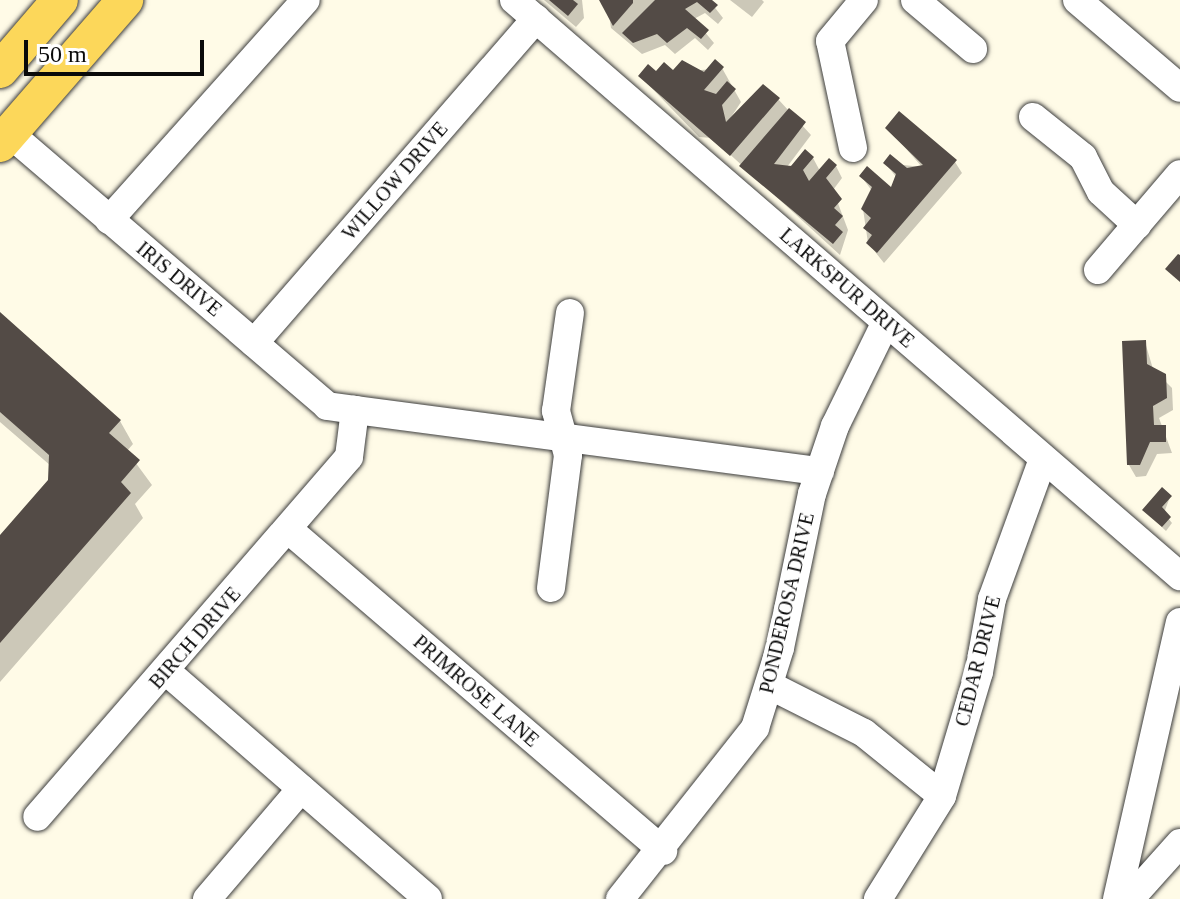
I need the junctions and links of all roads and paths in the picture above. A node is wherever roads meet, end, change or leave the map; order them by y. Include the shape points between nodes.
1 (60, 0) edge
2 (101, 0) edge
3 (125, 0) edge
4 (306, 0) edge
5 (514, 0) edge
6 (864, 0) edge
7 (915, 0) edge
8 (1077, 0) edge
9 (536, 19) junction
10 (27, 39) junction
11 (973, 49) dead end
12 (0, 70) edge
13 (0, 86) edge
14 (1180, 88) edge
15 (1033, 117) dead end
16 (5, 139) edge
17 (853, 148) dead end
18 (1180, 174) edge
19 (109, 220) junction
20 (1137, 225) junction
21 (1098, 270) dead end
22 (570, 313) dead end
23 (886, 322) junction
24 (254, 343) junction
25 (355, 410) junction
26 (560, 432) junction
27 (1043, 459) junction
28 (820, 471) junction
29 (289, 530) junction
30 (1180, 576) edge
31 (551, 588) dead end
32 (1180, 622) edge
33 (166, 671) junction
34 (769, 685) junction
35 (301, 789) junction
36 (942, 796) junction
37 (37, 817) dead end
38 (1180, 843) edge
39 (663, 851) junction
40 (207, 899) edge
41 (428, 899) edge
42 (620, 899) edge
43 (878, 899) edge
44 (1117, 899) edge
45 (1130, 899) edge

1 - 10 main road
2 - 16 main road
3 - 16 main road
4 - 19 street
5 - 9 street, LARKSPUR DRIVE
6 - 17 street via 830,41
7 - 11 street
8 - 14 street
9 - 23 street, LARKSPUR DRIVE
9 - 24 street, WILLOW DRIVE
10 - 12 main road
10 - 13 main road
15 - 20 street via 1083,157 1101,192
16 - 19 street, IRIS DRIVE
18 - 20 street
19 - 24 street, IRIS DRIVE
20 - 21 street
22 - 26 street via 556,411
23 - 27 street, LARKSPUR DRIVE
23 - 28 street, PONDEROSA DRIVE
24 - 25 street, IRIS DRIVE via 327,406
25 - 26 street, IRIS DRIVE
25 - 29 street, BIRCH DRIVE via 349,457
26 - 28 street, IRIS DRIVE
26 - 31 street via 568,455
27 - 30 street, LARKSPUR DRIVE
27 - 36 street, CEDAR DRIVE via 992,599 979,672
28 - 34 street, PONDEROSA DRIVE
29 - 33 street, BIRCH DRIVE
29 - 39 street, PRIMROSE LANE
32 - 44 street
33 - 35 street
33 - 37 street, BIRCH DRIVE
34 - 36 street via 864,733
34 - 39 street, PONDEROSA DRIVE via 755,728
35 - 40 street
35 - 41 street
36 - 43 street, CEDAR DRIVE
38 - 45 street
39 - 42 street, PONDEROSA DRIVE

